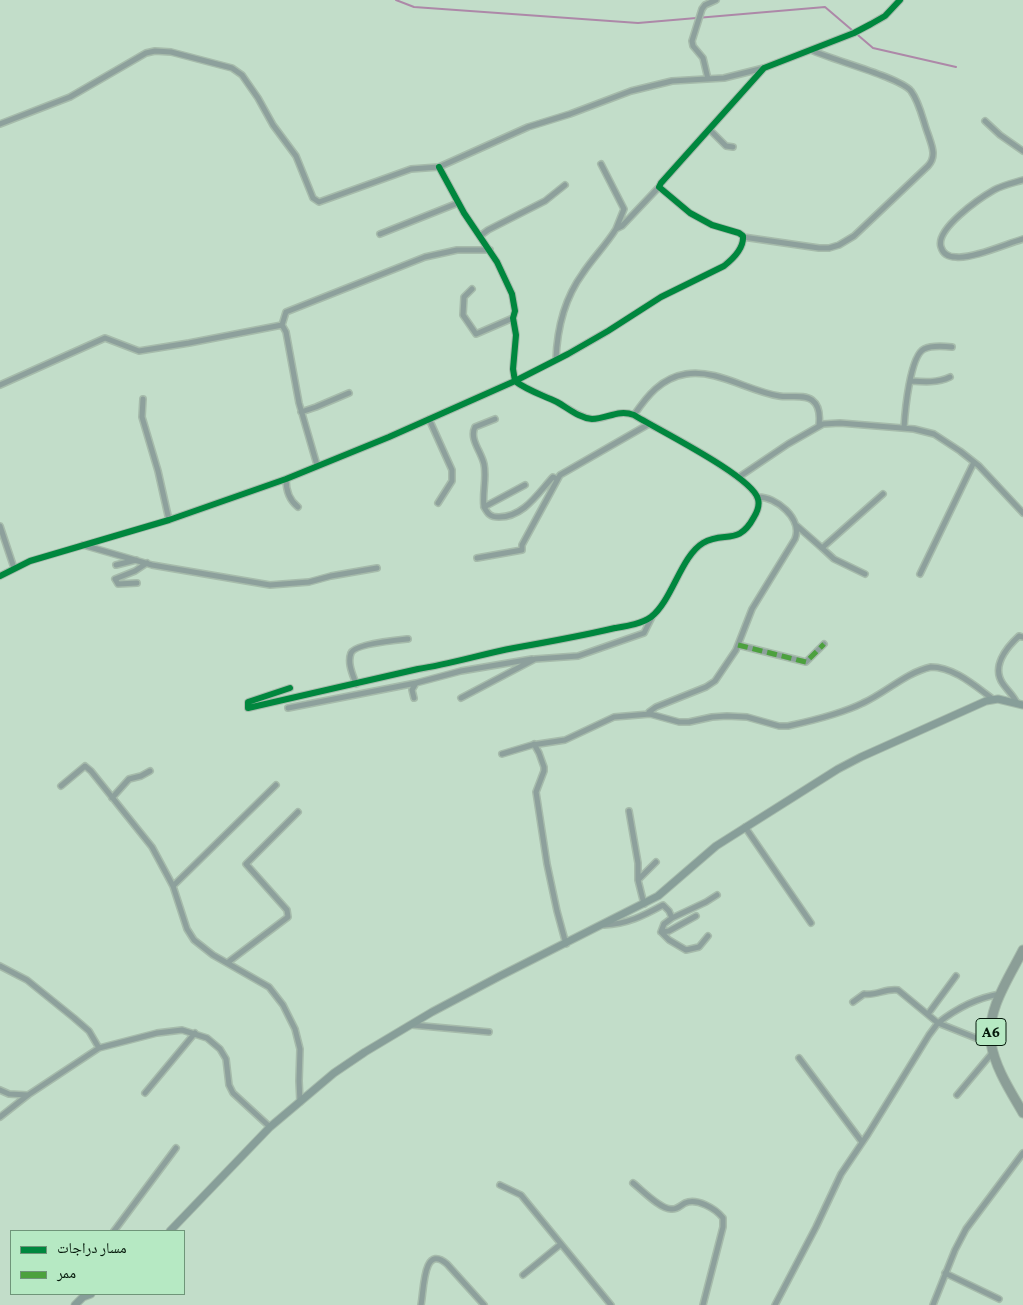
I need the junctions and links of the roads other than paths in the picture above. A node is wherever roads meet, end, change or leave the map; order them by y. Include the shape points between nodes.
1 (716, 0) edge
2 (900, 0) edge
3 (811, 50) junction
4 (764, 68) junction
5 (708, 79) junction
6 (985, 121) dead end
7 (0, 124) edge
8 (709, 129) junction
9 (733, 147) dead end
10 (1023, 151) edge
11 (601, 164) dead end
12 (439, 167) junction
13 (1023, 180) edge
14 (565, 185) dead end
15 (659, 187) junction
16 (458, 203) junction
17 (616, 230) junction
18 (380, 234) dead end
19 (480, 236) junction
20 (743, 237) junction
21 (1023, 239) edge
22 (490, 250) junction
23 (472, 289) dead end
24 (513, 318) junction
25 (282, 325) junction
26 (952, 347) dead end
27 (556, 360) junction
28 (950, 377) dead end
29 (515, 381) junction
30 (911, 381) junction
31 (0, 385) edge
32 (349, 393) dead end
33 (143, 399) dead end
34 (301, 412) junction
35 (634, 416) junction
36 (429, 419) junction
37 (495, 419) dead end
38 (649, 424) junction
39 (819, 425) junction
40 (904, 428) junction
41 (974, 462) junction
42 (317, 465) junction
43 (739, 477) junction
44 (286, 478) junction
45 (557, 479) junction
46 (525, 485) dead end
47 (883, 494) dead end
48 (757, 497) junction
49 (438, 504) dead end
50 (298, 507) dead end
51 (484, 507) junction
52 (1023, 513) edge
53 (169, 520) junction
54 (796, 525) junction
55 (0, 526) edge
56 (82, 545) junction
57 (822, 548) junction
58 (477, 558) dead end
59 (136, 560) junction
60 (147, 563) junction
61 (116, 565) dead end
62 (14, 568) junction
63 (377, 568) dead end
64 (865, 574) dead end
65 (920, 574) dead end
66 (0, 576) edge
67 (137, 583) dead end
68 (654, 614) junction
69 (1023, 637) edge
70 (408, 638) dead end
71 (824, 644) dead end
72 (738, 646) junction
73 (535, 659) junction
74 (416, 682) junction
75 (356, 684) junction
76 (290, 688) dead end
77 (414, 698) dead end
78 (461, 698) dead end
79 (992, 699) junction
80 (1020, 704) edge
81 (288, 708) dead end
82 (650, 714) junction
83 (534, 744) junction
84 (502, 754) dead end
85 (150, 771) dead end
86 (276, 785) dead end
87 (61, 786) dead end
88 (112, 798) junction
89 (629, 811) dead end
90 (298, 812) dead end
91 (745, 827) junction
92 (656, 862) dead end
93 (638, 880) junction
94 (173, 886) junction
95 (716, 895) dead end
96 (644, 904) junction
97 (696, 916) dead end
98 (672, 918) junction
99 (811, 923) dead end
100 (604, 925) junction
101 (661, 932) junction
102 (708, 936) dead end
103 (566, 944) junction
104 (1023, 950) edge
105 (227, 962) junction
106 (0, 966) edge
107 (956, 976) dead end
108 (1001, 994) junction
109 (853, 1002) dead end
110 (928, 1014) junction
111 (938, 1023) junction
112 (411, 1025) junction
113 (488, 1032) dead end
114 (195, 1033) junction
115 (99, 1048) junction
116 (993, 1048) junction
117 (799, 1058) dead end
118 (0, 1090) edge
119 (145, 1093) dead end
120 (28, 1095) junction
121 (957, 1095) dead end
122 (300, 1102) junction
123 (1023, 1113) edge
124 (0, 1117) edge
125 (270, 1127) junction
126 (862, 1142) junction
127 (176, 1148) dead end
128 (1023, 1153) edge
129 (633, 1183) dead end
130 (500, 1185) dead end
131 (115, 1230) edge
132 (171, 1230) edge
133 (561, 1244) junction
134 (945, 1273) junction
135 (523, 1275) dead end
136 (89, 1295) edge
137 (999, 1299) dead end
138 (75, 1305) edge
139 (422, 1305) edge
140 (484, 1305) edge
141 (611, 1305) edge
142 (703, 1305) edge
143 (775, 1305) edge
144 (933, 1305) edge

1 - 5 street via 702,9 692,40 703,58
2 - 3 street via 878,20
3 - 4 street
3 - 20 street via 909,89 933,148 933,160 860,230 839,245 816,248
4 - 5 street
4 - 8 street
5 - 12 street via 672,81 630,91 528,127
6 - 10 street
7 - 12 street via 70,97 146,53 171,52 232,68 242,75 272,125 296,156 316,201 329,200 411,169
8 - 9 street via 726,146
8 - 15 street
11 - 17 street via 624,209
12 - 16 street
13 - 21 street via 993,191 975,204 945,230 940,242 946,254 958,257
14 - 19 street via 545,201
15 - 17 street
15 - 20 street via 690,213
16 - 18 street
16 - 19 street
17 - 27 street via 570,294 559,327
19 - 22 street
20 - 27 street via 737,253 724,266 670,292
22 - 24 street via 512,294 516,311
22 - 25 street via 458,250 425,257 286,312
23 - 24 street via 464,297 463,315 476,334
24 - 29 street
25 - 31 street via 139,351 106,338
25 - 34 street
26 - 30 street via 922,350 916,359
27 - 29 street
28 - 30 street via 932,382
29 - 35 street via 582,417 599,418 621,412
29 - 36 street
30 - 40 street
32 - 34 street
33 - 53 street via 142,416
34 - 42 street
35 - 38 street
35 - 39 street via 658,386 679,375 701,373 765,393 808,398 818,408
36 - 42 street
36 - 49 street via 452,470 452,481
37 - 51 street via 475,426 472,432 485,472
38 - 43 street
38 - 45 street
39 - 40 street
39 - 43 street
40 - 41 street via 934,434
41 - 52 street
41 - 65 street
42 - 44 street
43 - 48 street
44 - 50 street via 287,491
44 - 53 street
45 - 51 street via 553,477 534,500 517,513 492,517
45 - 58 street via 522,550
46 - 51 street
47 - 57 street
48 - 54 street via 773,501 792,517
48 - 68 street via 756,511 746,529 738,535 710,539 696,548
53 - 56 street
54 - 57 street
54 - 72 street via 795,539 752,609
55 - 62 street
56 - 59 street
56 - 62 street
57 - 64 street via 834,559
59 - 60 street
59 - 61 street
60 - 63 street via 270,585 309,582
60 - 67 street via 115,579 118,584
62 - 66 street
68 - 73 street via 644,633 578,656
68 - 75 street via 630,625
69 - 80 street via 1011,642 998,665 998,676 1003,685
70 - 75 street via 354,649 350,668
71 - 72 street via 806,662
72 - 82 street via 712,683 656,707
73 - 74 street
73 - 78 street
74 - 77 street via 412,690
74 - 81 street
75 - 76 street via 248,708 248,702
79 - 80 street
79 - 82 street via 950,671 932,667 894,683 856,706 788,726 727,716 679,722
79 - 91 street via 861,757
82 - 83 street via 614,717 578,736
83 - 84 street
83 - 103 street via 544,767 536,792 547,864
85 - 88 street via 129,779
86 - 94 street
87 - 88 street via 85,766
88 - 94 street via 152,847
89 - 93 street
90 - 105 street via 246,864 287,910 288,916
91 - 96 street
91 - 99 street
92 - 93 street
93 - 96 street
94 - 105 street via 187,929 194,940
95 - 98 street
96 - 100 street
97 - 101 street
98 - 100 street via 663,905 641,918
98 - 101 street via 664,924
100 - 103 street
101 - 102 street via 686,950 700,947
103 - 112 street
104 - 108 highway, A6
105 - 122 street via 269,987 283,1005 295,1029 300,1049
106 - 115 street via 27,980 74,1018 89,1032
107 - 110 street
108 - 111 street via 967,1003
108 - 116 highway, A6 via 992,1021
109 - 110 street via 864,994 874,995 892,989 898,990
110 - 111 street
111 - 116 street
111 - 126 street
112 - 113 street
112 - 122 street via 334,1073
114 - 115 street via 182,1030 157,1033
114 - 119 street
114 - 125 street via 220,1049 226,1059 233,1093
115 - 120 street
116 - 121 street
116 - 123 highway, A6
117 - 126 street
118 - 120 street
120 - 124 street
122 - 125 street
125 - 132 street
126 - 143 street via 841,1174
127 - 131 street
128 - 134 street via 966,1229
129 - 142 street via 666,1208 674,1209 695,1201 722,1218 723,1227
130 - 133 street via 521,1195
133 - 135 street
133 - 141 street
134 - 137 street
134 - 144 street
136 - 138 street
139 - 140 street via 427,1267 430,1260 436,1258 448,1264

